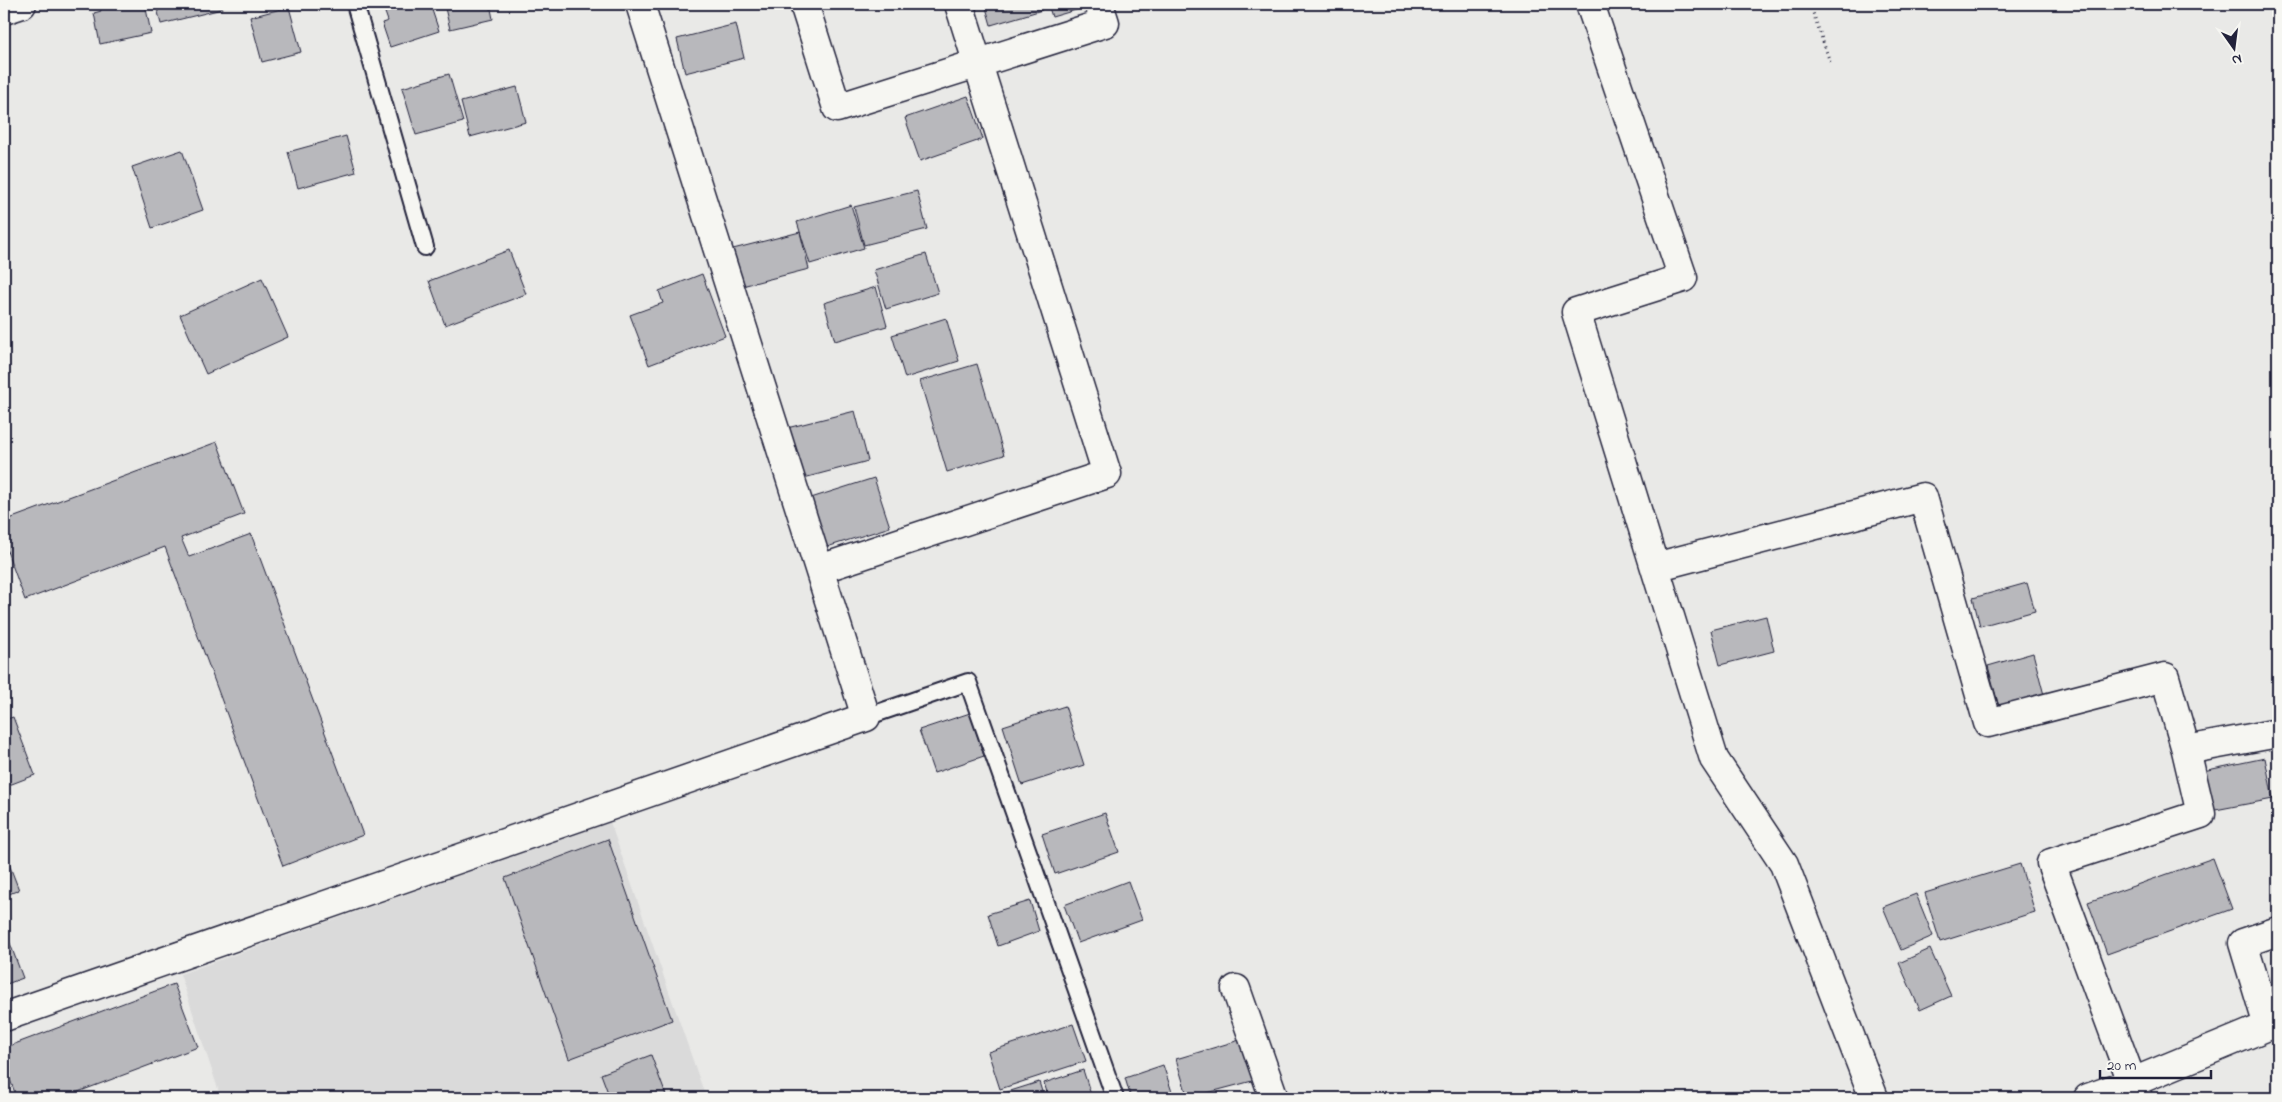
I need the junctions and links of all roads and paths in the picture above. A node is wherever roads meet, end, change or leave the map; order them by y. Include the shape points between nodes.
1 (22, 4) edge
2 (355, 4) edge
3 (640, 4) edge
4 (804, 4) edge
5 (959, 4) edge
6 (1099, 4) edge
7 (1590, 4) edge
8 (1810, 4) edge
9 (4, 10) edge
10 (1830, 62) dead end
11 (978, 64) junction
12 (425, 247) dead end
13 (1655, 567) junction
14 (820, 569) junction
15 (866, 717) junction
16 (2278, 733) edge
17 (2186, 750) junction
18 (2278, 931) edge
19 (1236, 989) dead end
20 (4, 1017) edge
21 (2136, 1090) edge
22 (1270, 1097) edge
23 (1115, 1098) edge
24 (1874, 1098) edge
25 (2088, 1098) edge

1 - 9 street
2 - 12 lane
3 - 14 street
4 - 11 street via 837,108
5 - 11 street
6 - 11 street via 1105,23
7 - 13 street via 1683,278 1576,312
8 - 10 path
11 - 14 street via 1107,474
13 - 17 street via 1923,497 1988,723 2165,677
13 - 24 street via 1714,759 1784,864
14 - 15 street
15 - 20 street
15 - 23 lane via 968,682
16 - 17 street
17 - 21 street via 2201,814 2051,863
18 - 21 street via 2243,943 2268,1026
19 - 22 street
21 - 25 street

